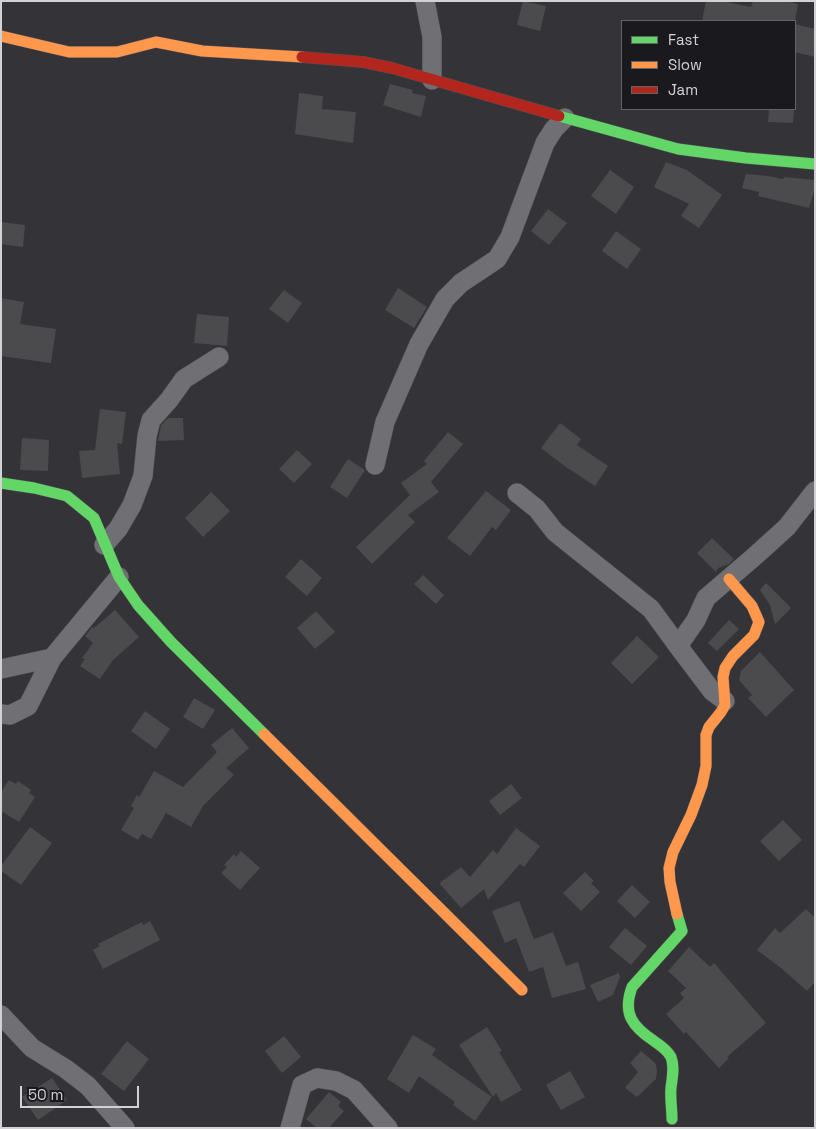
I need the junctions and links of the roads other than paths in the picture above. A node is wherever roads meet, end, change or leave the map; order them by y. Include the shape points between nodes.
1 (425, 1) edge
2 (1, 36) edge
3 (432, 80) junction
4 (565, 118) junction
5 (815, 164) edge
6 (219, 357) dead end
7 (376, 464) dead end
8 (1, 483) edge
9 (815, 491) edge
10 (517, 493) dead end
11 (104, 545) junction
12 (119, 577) junction
13 (729, 579) junction
14 (678, 646) junction
15 (52, 658) junction
16 (1, 669) edge
17 (725, 701) junction
18 (1, 714) edge
19 (522, 990) dead end
20 (1, 1014) edge
21 (672, 1119) dead end
22 (125, 1128) edge
23 (290, 1128) edge
24 (388, 1128) edge

1 - 3 street via 432,37
2 - 3 street via 69,52 117,52 156,42 202,51 364,62
3 - 4 street
4 - 5 street via 678,148
4 - 7 street via 545,143 510,237 498,259 461,283 445,298 419,344 385,422
6 - 11 street via 184,379 151,420 143,476 132,505
8 - 11 street via 68,496 94,518
9 - 13 street via 787,527
10 - 14 street via 537,509 555,532 650,609
11 - 12 street
12 - 15 street
12 - 19 street via 138,605 178,648
13 - 14 street via 706,598
13 - 17 street via 758,614 759,622 754,635 725,668
14 - 17 street via 712,691
15 - 16 street
15 - 18 street via 28,706 10,715
17 - 21 street via 707,728 702,780 669,869 682,931 632,987 629,995 631,1020 671,1057
20 - 22 street via 32,1048 88,1086
23 - 24 street via 302,1085 317,1078 336,1081 354,1090

